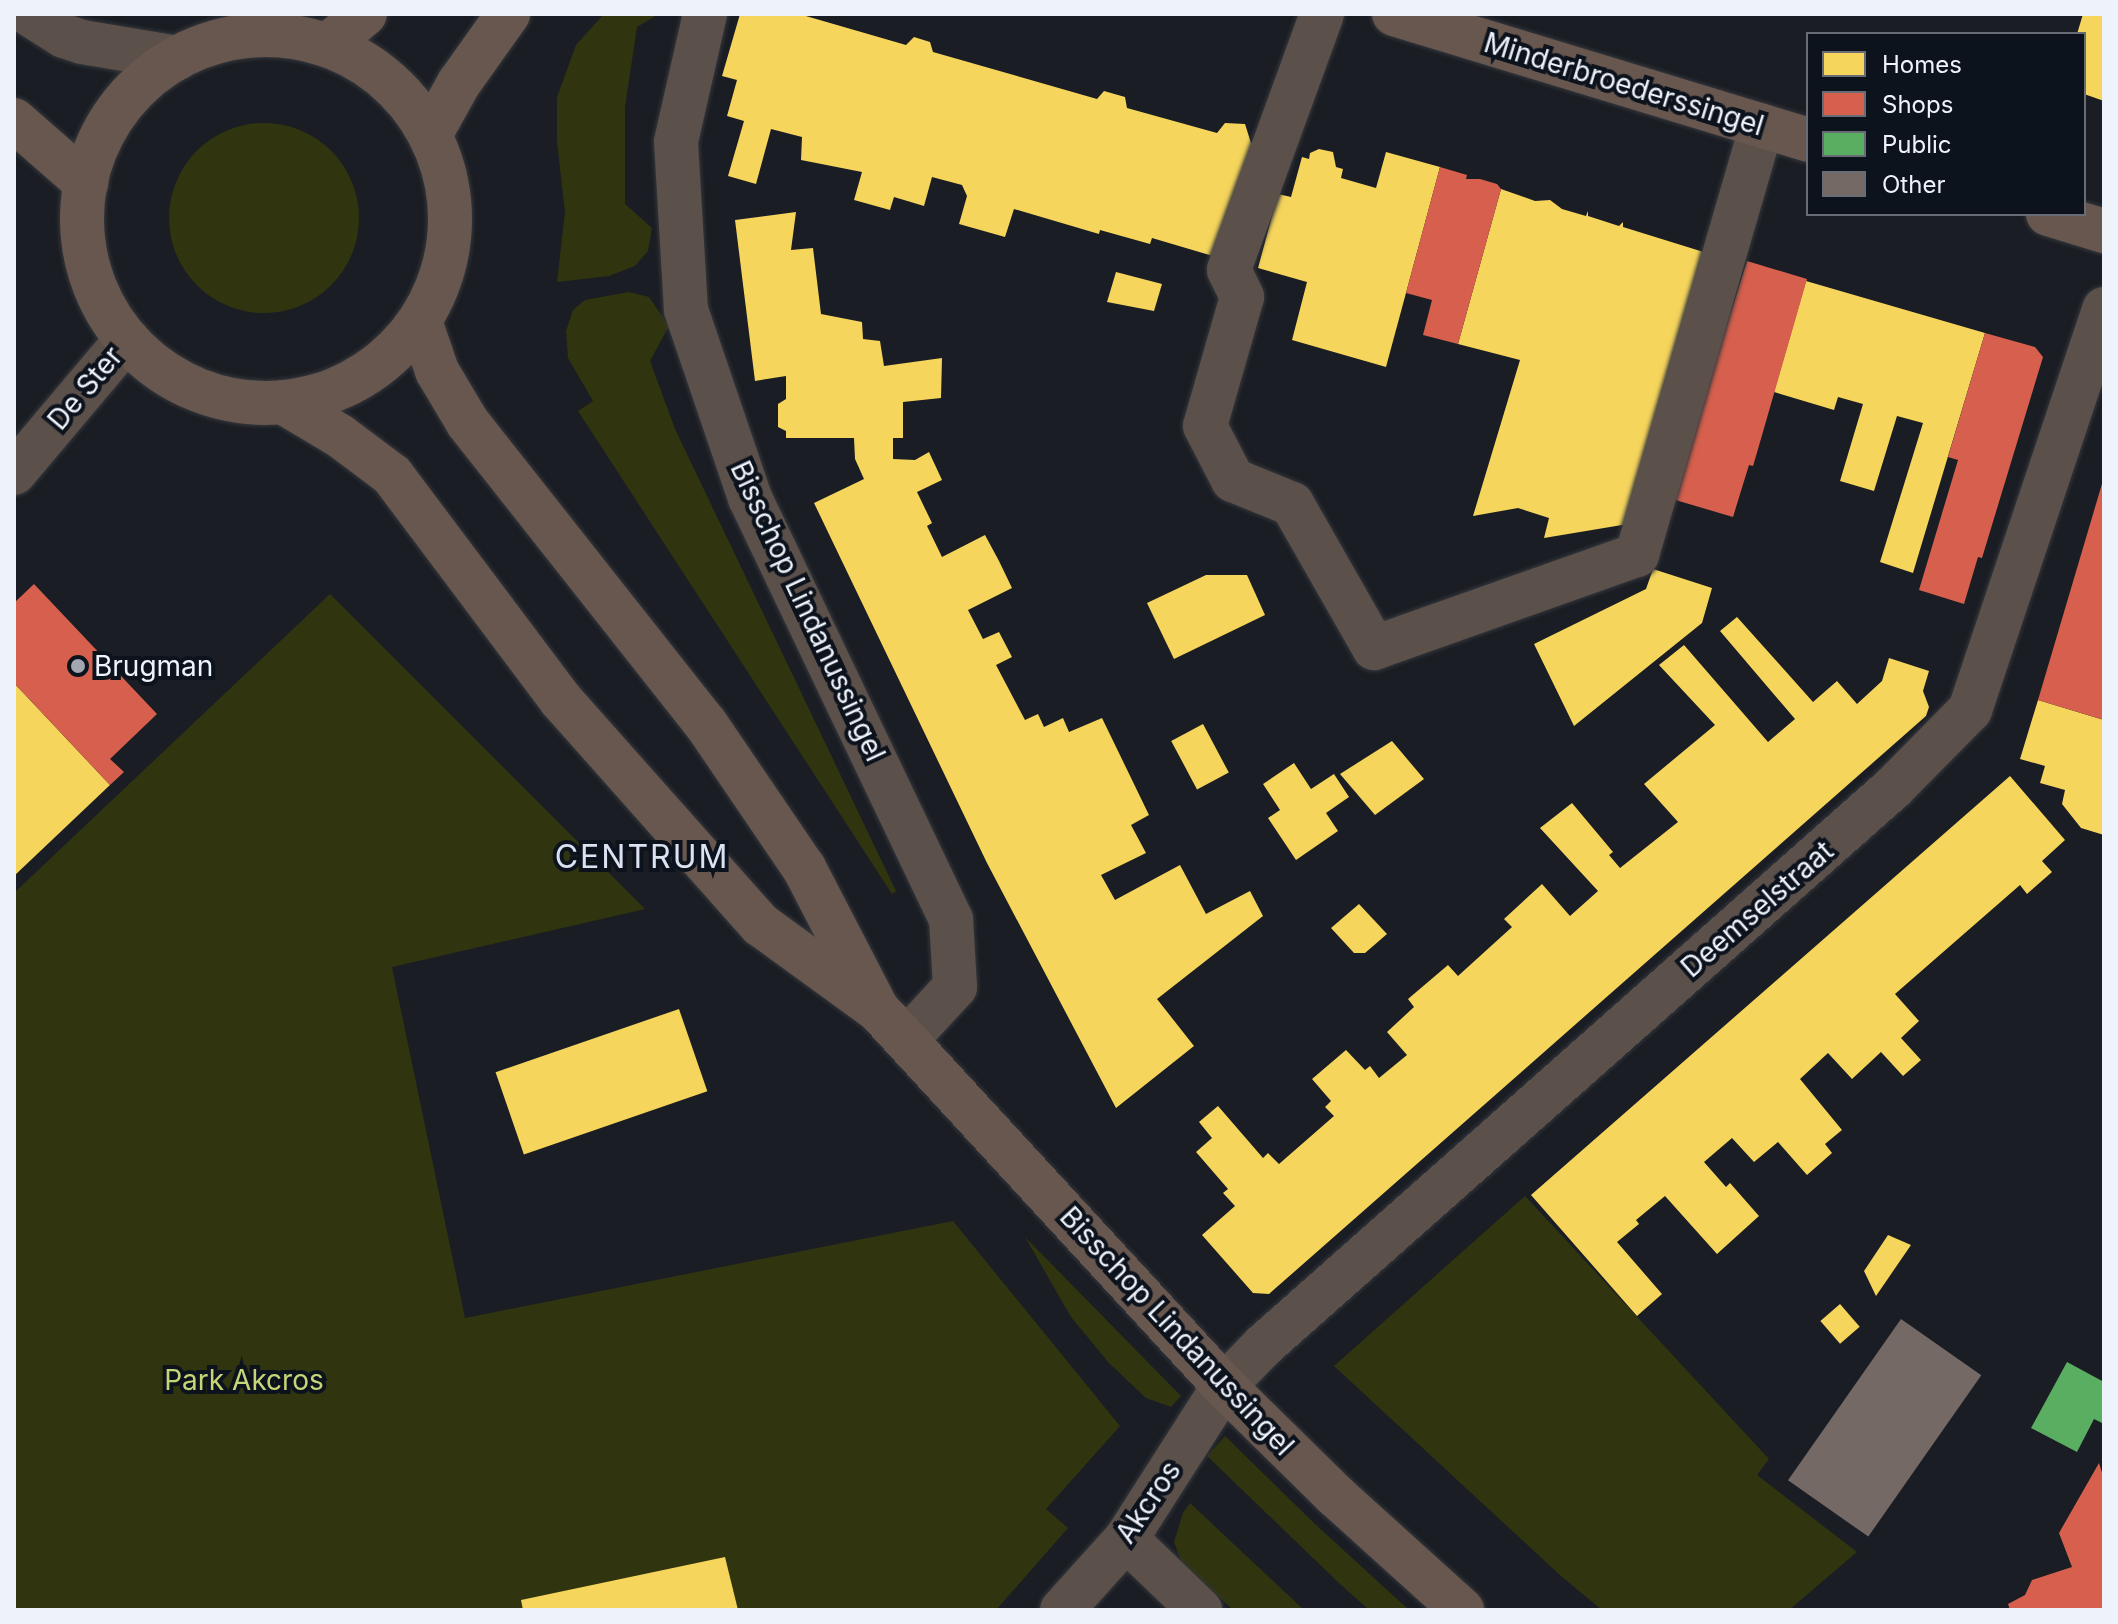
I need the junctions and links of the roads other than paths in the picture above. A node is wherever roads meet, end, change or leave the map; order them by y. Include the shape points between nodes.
1 (29, 14) edge
2 (365, 14) edge
3 (508, 14) edge
4 (705, 14) edge
5 (1322, 14) edge
6 (1394, 14) edge
7 (328, 45) junction
8 (178, 58) junction
9 (14, 120) edge
10 (1762, 126) junction
11 (430, 135) junction
12 (1806, 139) edge
13 (86, 183) junction
14 (2055, 216) edge
15 (2104, 231) edge
16 (2104, 309) edge
17 (420, 321) junction
18 (127, 339) junction
19 (283, 402) junction
20 (14, 473) edge
21 (892, 1025) junction
22 (1224, 1386) junction
23 (1126, 1539) junction
24 (1062, 1610) edge
25 (1200, 1610) edge
26 (1462, 1610) edge

1 - 8 street via 82,42
2 - 7 main road
3 - 11 main road
4 - 21 street, Bisschop Lindanussingel via 676,142 686,310 750,498 951,919 955,987
5 - 10 street via 1229,270 1242,297 1205,426 1233,480 1292,504 1374,648 1637,555
6 - 10 main road, Minderbroederssingel
7 - 8 main road via 254,35 201,46
7 - 11 main road via 385,78
8 - 13 main road via 137,88 120,109 104,132
9 - 13 main road
10 - 12 main road, Minderbroederssingel
11 - 17 main road via 449,193 451,223 437,288
13 - 18 main road via 87,261 109,314
14 - 15 main road
16 - 22 street, Deemselstraat via 1970,710 1893,788
17 - 19 main road via 354,381
17 - 21 main road, Bisschop Lindanussingel via 437,371 468,423 706,724 804,868
18 - 19 main road via 163,370 205,393 238,401
18 - 20 street, De Ster
19 - 21 main road, Bisschop Lindanussingel via 392,475 561,700 655,810 761,925
21 - 22 main road, Bisschop Lindanussingel
22 - 23 street, Akcros
22 - 26 main road, Bisschop Lindanussingel
23 - 24 street, Akcros
23 - 25 street

